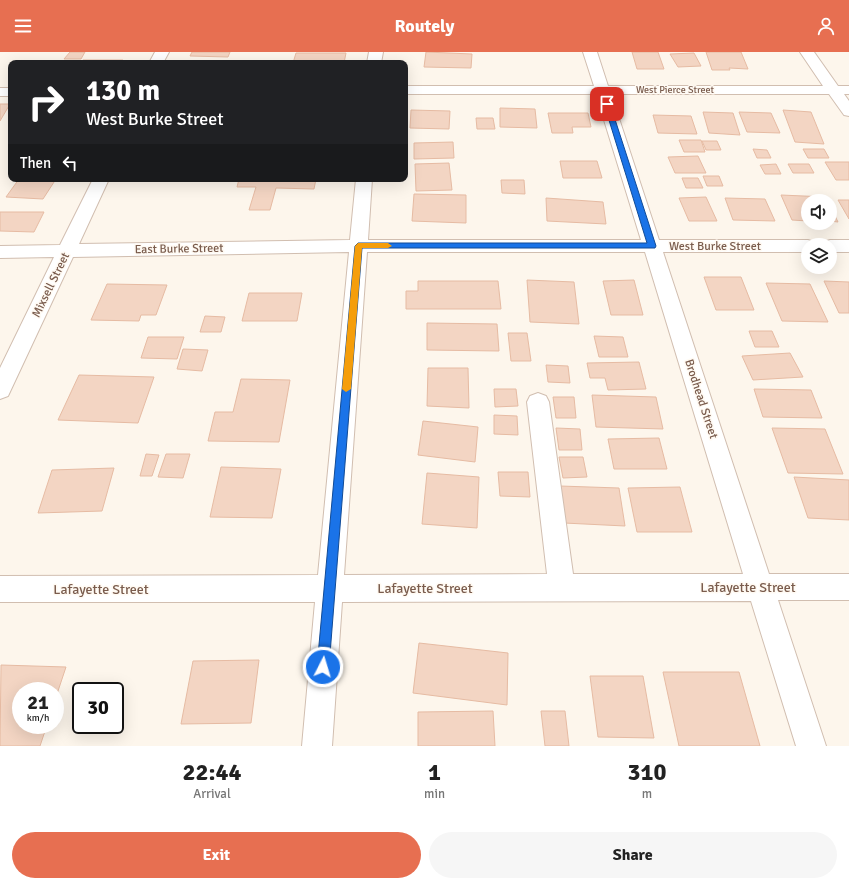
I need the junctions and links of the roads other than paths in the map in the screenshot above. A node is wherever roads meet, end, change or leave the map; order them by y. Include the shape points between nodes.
1 (590, 52) edge
2 (807, 52) edge
3 (408, 90) edge
4 (603, 90) junction
5 (834, 90) junction
6 (849, 90) edge
7 (849, 112) edge
8 (100, 182) edge
9 (364, 182) edge
10 (358, 246) junction
11 (652, 246) junction
12 (801, 246) edge
13 (837, 246) edge
14 (849, 246) edge
15 (67, 250) junction
16 (0, 252) edge
17 (0, 390) edge
18 (538, 402) dead end
19 (760, 587) junction
20 (849, 587) edge
21 (330, 588) junction
22 (562, 588) junction
23 (0, 589) edge
24 (317, 746) edge
25 (811, 746) edge

1 - 4 street, Brodhead Street
2 - 5 street
3 - 4 street, West Pierce Street
4 - 5 street, West Pierce Street
4 - 11 street, Brodhead Street
5 - 6 street, West Pierce Street
5 - 7 street
8 - 15 street, Mixsell Street
9 - 10 street
10 - 11 street, West Burke Street
10 - 15 street, East Burke Street
10 - 21 street
11 - 12 street, West Burke Street
11 - 19 street, Brodhead Street
13 - 14 street
15 - 16 street, East Burke Street
15 - 17 street, Mixsell Street
18 - 22 street
19 - 20 street, Lafayette Street
19 - 22 street, Lafayette Street
19 - 25 street, Brodhead Street
21 - 22 street, Lafayette Street
21 - 23 street, Lafayette Street
21 - 24 street

